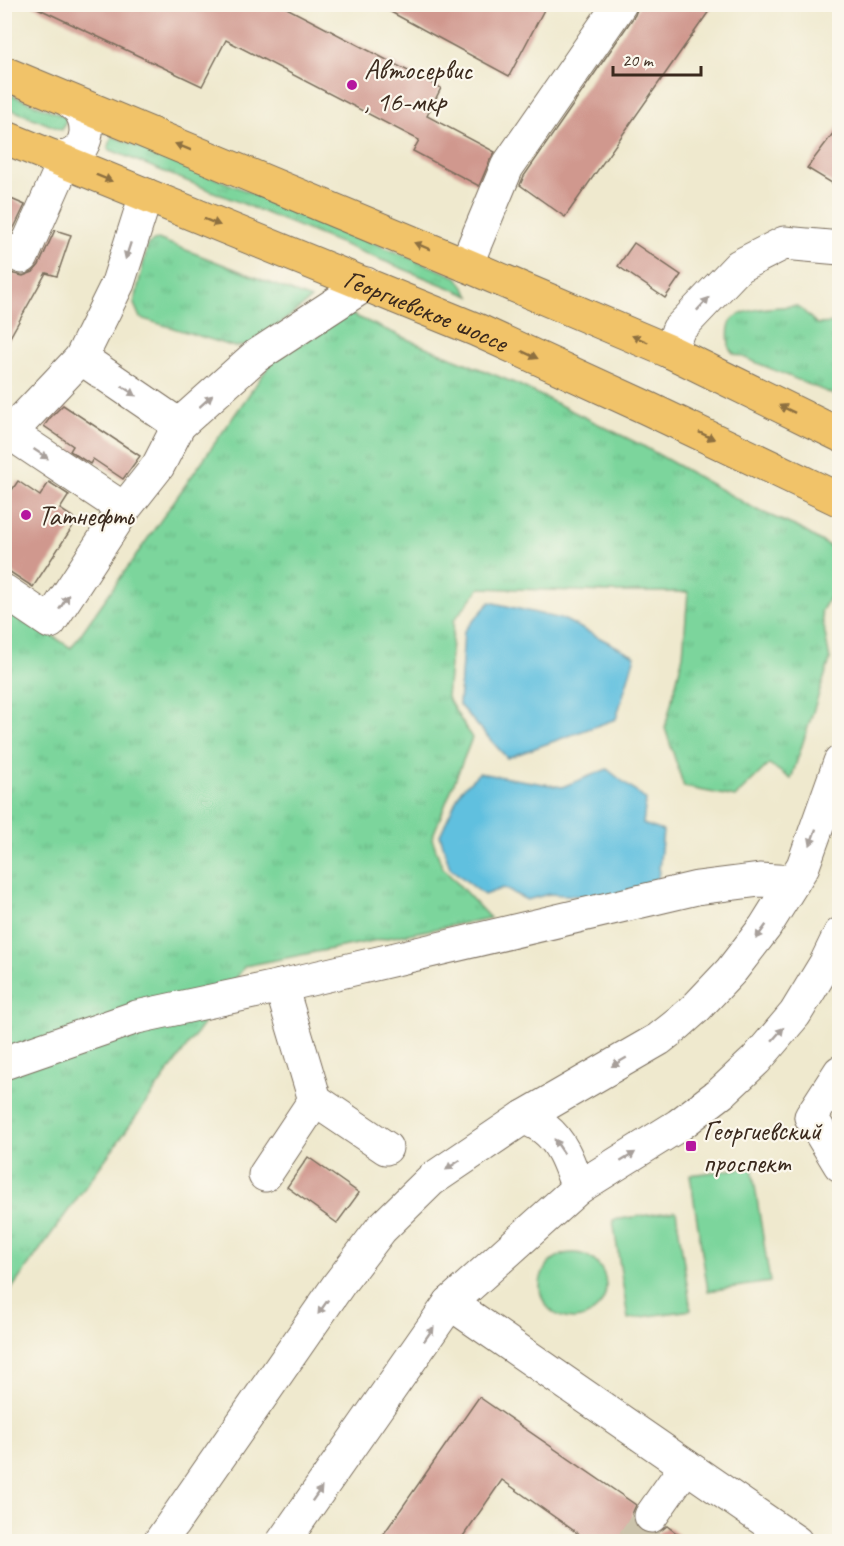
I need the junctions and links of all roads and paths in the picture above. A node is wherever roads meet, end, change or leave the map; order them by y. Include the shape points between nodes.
1 (620, 4) edge
2 (4, 74) edge
3 (70, 102) junction
4 (4, 138) edge
5 (57, 160) junction
6 (146, 195) junction
7 (840, 248) edge
8 (4, 249) edge
9 (466, 265) junction
10 (366, 284) junction
11 (671, 352) junction
12 (81, 358) junction
13 (179, 425) junction
14 (840, 435) edge
15 (7, 437) edge
16 (840, 500) edge
17 (124, 509) junction
18 (4, 591) edge
19 (840, 762) edge
20 (793, 882) junction
21 (840, 934) edge
22 (280, 986) junction
23 (4, 1063) edge
24 (840, 1072) edge
25 (315, 1100) junction
26 (524, 1117) junction
27 (386, 1148) dead end
28 (840, 1165) edge
29 (265, 1175) dead end
30 (578, 1188) junction
31 (450, 1304) junction
32 (686, 1466) junction
33 (651, 1516) tunnel mouth
34 (160, 1542) edge
35 (283, 1542) edge
36 (796, 1542) edge

1 - 9 street via 507,167
2 - 3 main road, Георгиевское шоссе
3 - 5 street via 80,110 87,132 76,152
9 -> 3 main road, Георгиевское шоссе
4 - 5 main road, Георгиевское шоссе
5 -> 6 main road, Георгиевское шоссе
5 - 8 street via 22,256
6 -> 10 main road, Георгиевское шоссе
6 -> 12 street via 118,284
11 -> 7 street via 678,330 739,266 784,243
11 -> 9 main road, Георгиевское шоссе
13 -> 10 street via 256,356
10 -> 16 main road, Георгиевское шоссе via 477,330
14 -> 11 main road, Георгиевское шоссе
12 -> 13 street
12 - 15 street
13 - 17 street via 158,466
15 -> 17 street
18 -> 17 street via 50,622
19 -> 20 street
20 - 22 street via 760,879 697,888
20 -> 26 street via 731,971 678,1024
30 -> 21 street via 678,1125 756,1060 795,1014
22 - 23 street via 137,1017
22 - 25 street
24 - 28 street via 811,1118
25 - 27 street
25 - 29 street
30 -> 26 street via 560,1144
26 -> 34 street via 431,1180 381,1229
30 - 31 street
31 - 32 street
35 -> 31 street
32 - 33 street
32 - 36 street

